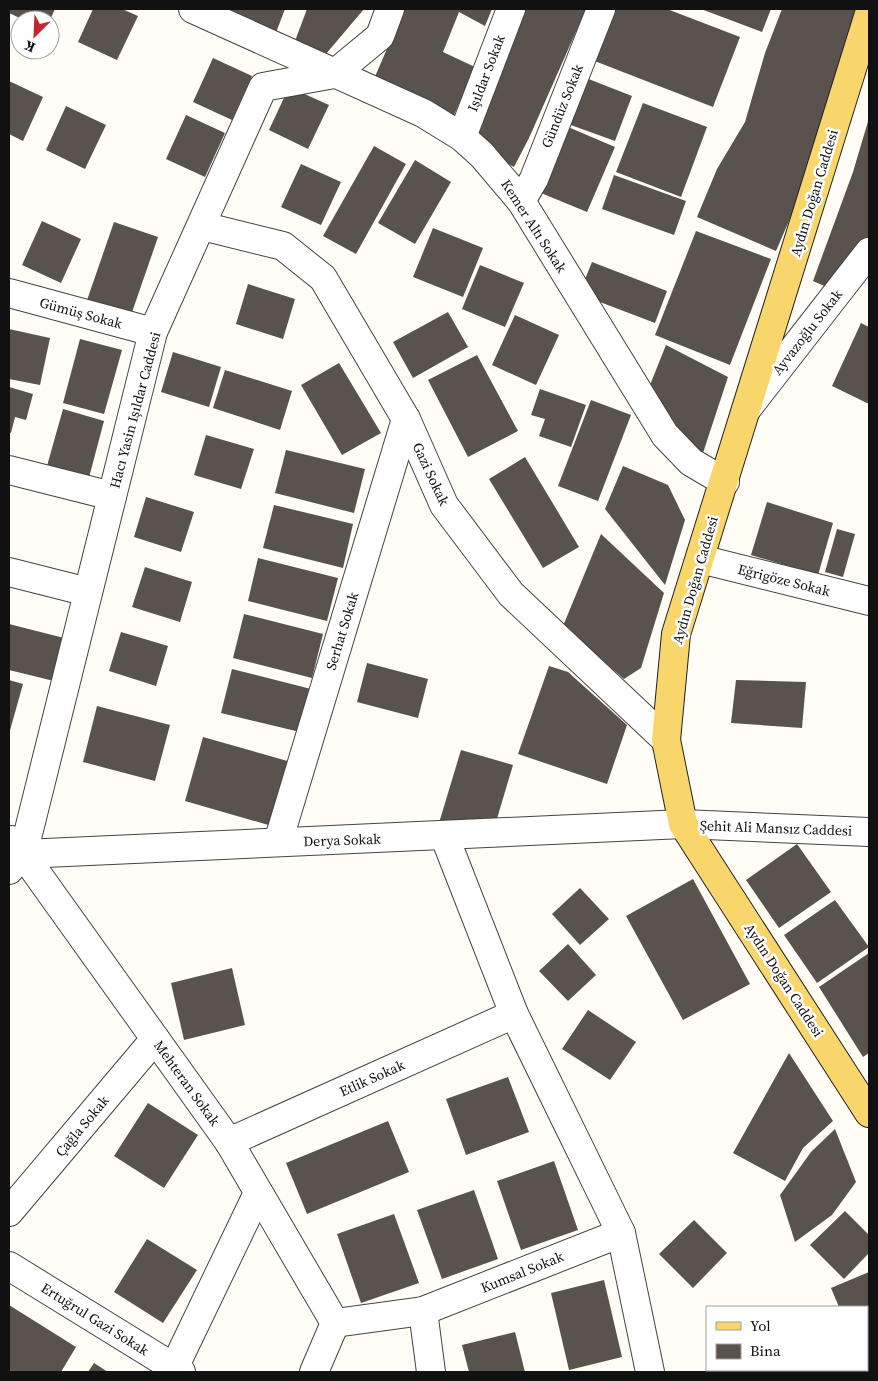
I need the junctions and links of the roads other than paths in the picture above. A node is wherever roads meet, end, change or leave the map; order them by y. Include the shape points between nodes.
1 (390, 9) edge
2 (511, 9) edge
3 (601, 9) edge
4 (199, 10) edge
5 (869, 14) edge
6 (334, 74) junction
7 (462, 137) junction
8 (521, 201) junction
9 (202, 226) junction
10 (869, 252) edge
11 (9, 293) edge
12 (153, 332) junction
13 (746, 412) junction
14 (406, 419) junction
15 (9, 470) edge
16 (725, 482) junction
17 (112, 496) junction
18 (700, 559) junction
19 (9, 572) edge
20 (88, 592) junction
21 (869, 601) edge
22 (666, 740) junction
23 (683, 824) junction
24 (869, 832) edge
25 (444, 835) junction
26 (278, 842) junction
27 (12, 854) edge
28 (514, 1014) junction
29 (156, 1040) junction
30 (869, 1112) edge
31 (229, 1142) junction
32 (258, 1193) junction
33 (9, 1212) edge
34 (621, 1233) junction
35 (9, 1266) edge
36 (423, 1311) junction
37 (335, 1323) junction
38 (176, 1371) edge
39 (314, 1372) edge
40 (431, 1372) edge
41 (650, 1372) edge

1 - 6 street, Hacı Yasin Işıldar Caddesi via 380,36
2 - 7 street, Işıldar Sokak
3 - 8 street, Gündüz Sokak via 534,179
4 - 6 street, Kemer Altı Sokak
5 - 13 main road, Aydın Doğan Caddesi
6 - 7 street, Kemer Altı Sokak via 423,113
6 - 9 street, Hacı Yasin Işıldar Caddesi via 263,87
7 - 8 street, Kemer Altı Sokak via 482,155
8 - 16 street, Kemer Altı Sokak via 665,435 691,462
9 - 12 street, Hacı Yasin Işıldar Caddesi
9 - 14 street, Gazi Sokak via 283,246 324,278
10 - 13 street, Ayvazoğlu Sokak
11 - 12 street, Gümüş Sokak
12 - 17 street, Hacı Yasin Işıldar Caddesi
13 - 16 main road, Aydın Doğan Caddesi
14 - 22 street, Gazi Sokak via 444,505 511,594
14 - 26 street, Serhat Sokak
15 - 17 street
16 - 18 main road, Aydın Doğan Caddesi
17 - 20 street, Hacı Yasin Işıldar Caddesi
18 - 21 street, Eğrigöze Sokak
18 - 22 main road, Aydın Doğan Caddesi via 676,634
19 - 20 street
20 - 27 street, Hacı Yasin Işıldar Caddesi
22 - 23 main road, Aydın Doğan Caddesi
23 - 24 street, Şehit Ali Mansız Caddesi
23 - 25 street, Derya Sokak
23 - 30 main road, Aydın Doğan Caddesi
25 - 26 street, Derya Sokak
25 - 28 street
26 - 27 street, Derya Sokak
27 - 29 street, Mehteran Sokak
28 - 31 street, Etlik Sokak
28 - 34 street
29 - 31 street, Mehteran Sokak
29 - 33 street, Çağla Sokak
31 - 32 street, Mehteran Sokak
32 - 37 street, Mehteran Sokak
32 - 38 street
34 - 36 street, Kumsal Sokak
34 - 41 street
35 - 38 street, Ertuğrul Gazi Sokak
36 - 37 street, Kumsal Sokak
36 - 40 street
37 - 39 street

